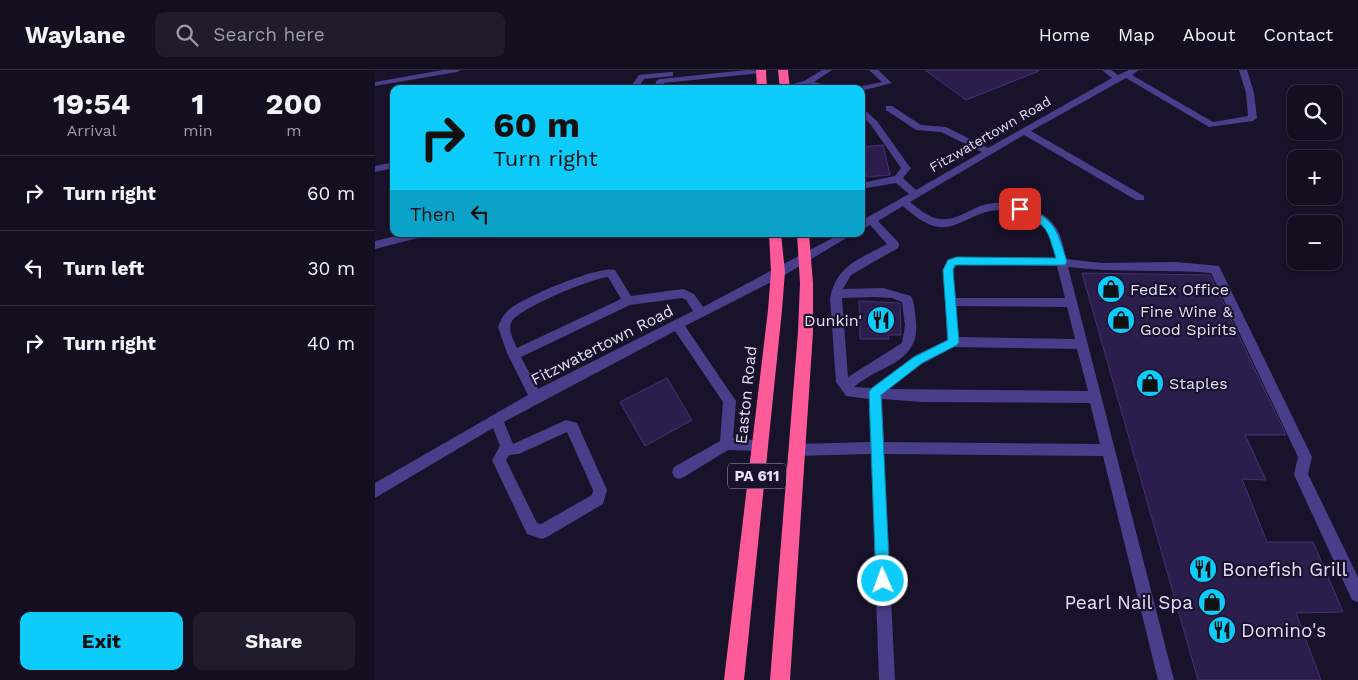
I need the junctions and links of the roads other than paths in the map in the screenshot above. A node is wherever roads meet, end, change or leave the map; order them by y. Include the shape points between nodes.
1 (457, 70) edge
2 (696, 70) edge
3 (761, 70) edge
4 (783, 70) edge
5 (828, 70) edge
6 (873, 70) edge
7 (1106, 70) edge
8 (1135, 70) edge
9 (1243, 70) edge
10 (1121, 76) junction
11 (375, 84) edge
12 (806, 84) junction
13 (634, 85) edge
14 (660, 85) edge
15 (762, 85) edge
16 (785, 85) edge
17 (801, 85) edge
18 (813, 85) edge
19 (865, 88) edge
20 (889, 108) dead end
21 (865, 113) edge
22 (1024, 131) junction
23 (989, 152) junction
24 (390, 166) edge
25 (375, 169) edge
26 (897, 178) junction
27 (865, 185) edge
28 (915, 194) junction
29 (1140, 198) dead end
30 (903, 202) junction
31 (866, 223) edge
32 (406, 237) edge
33 (775, 237) edge
34 (803, 237) edge
35 (844, 237) edge
36 (375, 245) edge
37 (806, 258) junction
38 (1062, 262) junction
39 (778, 272) junction
40 (837, 294) junction
41 (628, 301) junction
42 (951, 302) junction
43 (1072, 303) junction
44 (700, 312) junction
45 (677, 324) junction
46 (953, 342) junction
47 (1082, 344) junction
48 (515, 354) junction
49 (845, 385) junction
50 (875, 392) junction
51 (1096, 397) junction
52 (536, 398) junction
53 (496, 419) junction
54 (726, 444) junction
55 (760, 445) junction
56 (878, 448) junction
57 (509, 449) junction
58 (797, 450) junction
59 (1109, 450) junction
60 (679, 472) dead end
61 (375, 491) edge
62 (1358, 594) edge
63 (735, 680) edge
64 (780, 680) edge
65 (887, 680) edge
66 (1167, 680) edge

1 - 11 street
2 - 13 street via 642,78
3 - 14 street via 660,81
3 - 15 highway
4 - 16 highway
5 - 12 street
6 - 19 street via 888,83
7 - 10 street
8 - 10 street, Fitzwatertown Road
9 - 10 street via 1253,118 1212,125
10 - 22 street, Fitzwatertown Road
12 - 17 street
12 - 18 street
20 - 23 street via 919,128 943,129
21 - 26 street via 906,168
22 - 23 street, Fitzwatertown Road
22 - 29 street
23 - 28 street, Fitzwatertown Road
24 - 25 street
26 - 27 street
26 - 28 street
28 - 30 street, Fitzwatertown Road
30 - 31 street, Fitzwatertown Road
30 - 38 street via 928,220 941,223 963,219 984,209 1004,206 1020,209 1046,222
31 - 40 street via 894,245 847,272
32 - 36 street
33 - 39 highway, Easton Road / PA 611
34 - 37 highway, PA 611
35 - 37 street, Fitzwatertown Road
37 - 39 street, Fitzwatertown Road
37 - 58 highway, PA 611
38 - 42 street via 951,263 948,270
38 - 43 street
38 - 62 street via 1101,267 1215,269 1305,457 1301,474
39 - 44 street, Fitzwatertown Road
39 - 55 highway, Easton Road / PA 611
40 - 49 street via 842,382
40 - 49 street via 901,295 907,299 911,329 905,349
41 - 44 street via 683,293 690,296
41 - 48 street
41 - 48 street via 611,274 602,274 523,305 506,318 504,326
42 - 43 street
42 - 46 street
43 - 47 street
44 - 45 street, Fitzwatertown Road
45 - 52 street, Fitzwatertown Road
45 - 54 street via 730,401
46 - 47 street
46 - 50 street via 918,360
47 - 51 street
48 - 52 street
49 - 50 street via 851,392
50 - 51 street via 923,396
50 - 56 street
51 - 59 street
52 - 53 street, Fitzwatertown Road
53 - 57 street
53 - 61 street, Fitzwatertown Road
54 - 55 street
54 - 60 street
55 - 63 highway, Easton Road / PA 611
56 - 58 street
56 - 59 street
56 - 65 street
57 - 57 street via 520,448 572,426 600,490 598,499 542,532 532,529 499,460
58 - 64 highway, PA 611
59 - 66 street

